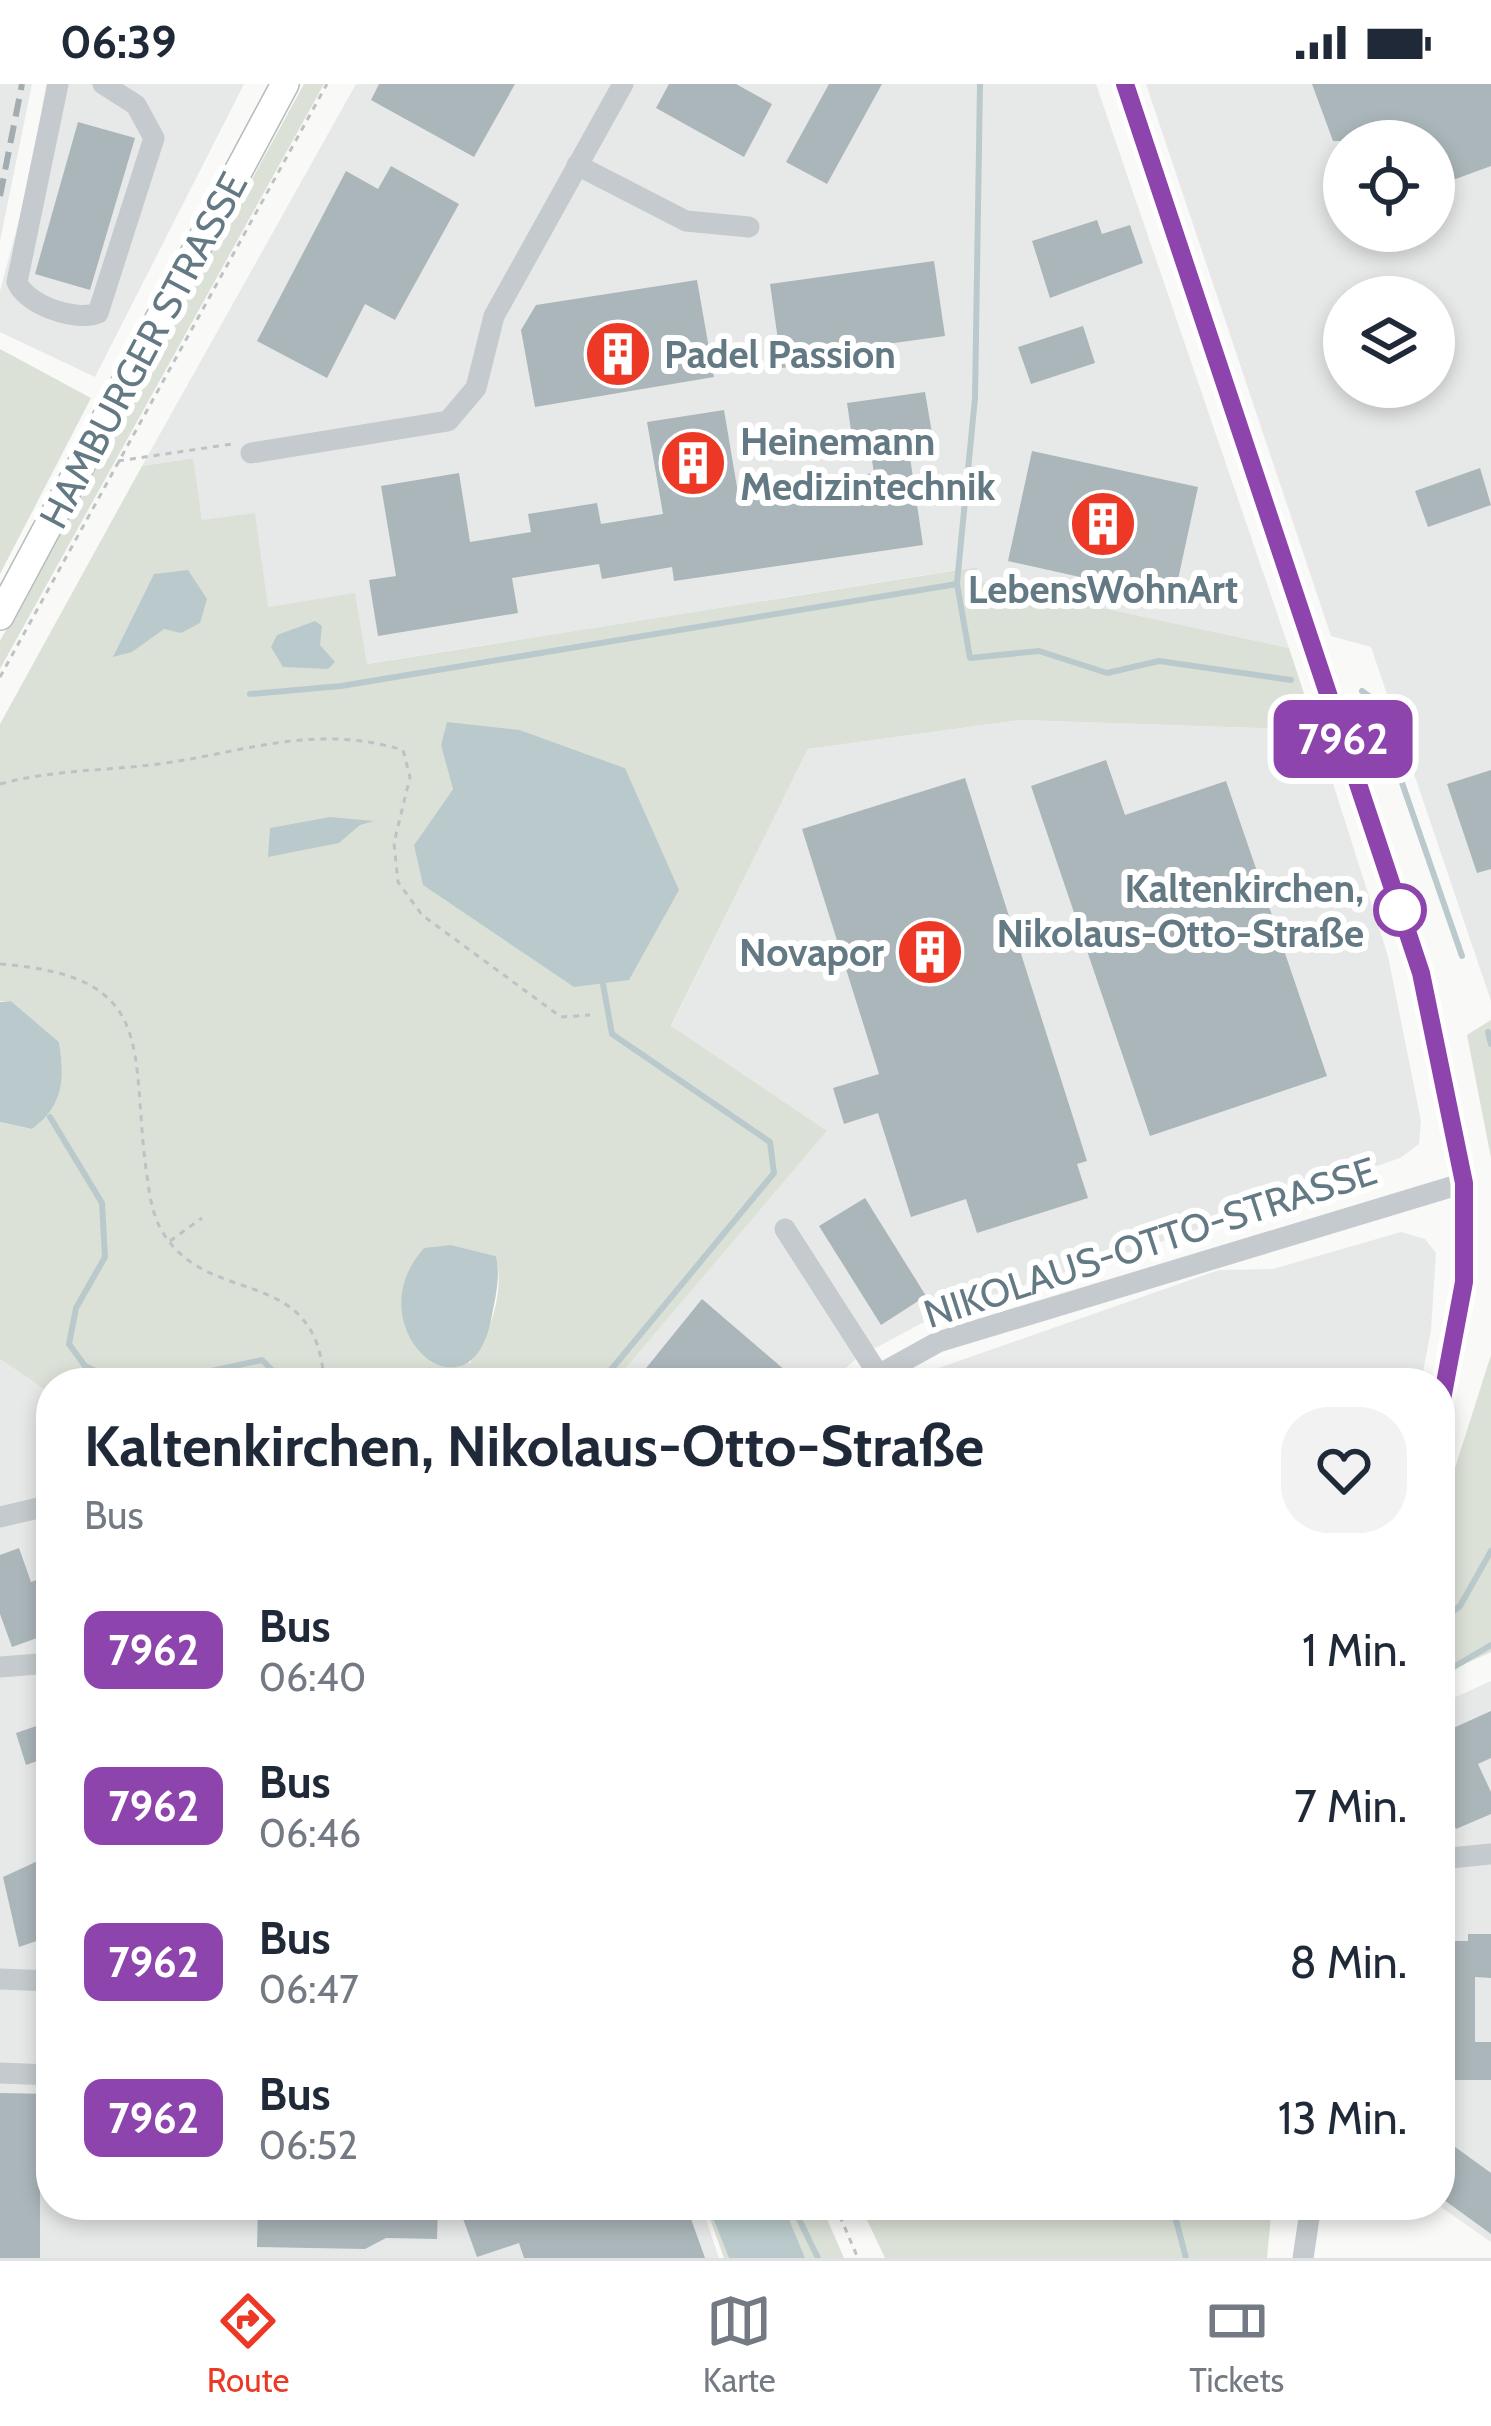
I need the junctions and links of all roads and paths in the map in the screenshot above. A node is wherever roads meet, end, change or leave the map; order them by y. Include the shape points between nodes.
1 (58, 84) edge
2 (103, 84) edge
3 (286, 84) edge
4 (327, 84) edge
5 (623, 84) edge
6 (1125, 84) edge
7 (577, 165) junction
8 (749, 227) dead end
9 (251, 453) joint
10 (118, 461) junction
11 (0, 616) edge
12 (0, 677) edge
13 (0, 784) edge
14 (0, 964) edge
15 (590, 1015) dead end
16 (1464, 1183) junction
17 (202, 1218) dead end
18 (785, 1229) dead end
19 (169, 1242) junction
20 (321, 1368) edge
21 (865, 1368) edge
22 (891, 1368) edge
23 (1448, 1368) edge
24 (36, 1509) edge
25 (0, 1517) edge
26 (36, 1664) edge
27 (0, 1667) edge
28 (1491, 1854) edge
29 (1455, 1858) edge
30 (0, 1979) edge
31 (36, 1980) edge
32 (0, 2072) edge
33 (36, 2074) edge
34 (842, 2220) edge
35 (1309, 2220) edge
36 (858, 2258) edge
37 (1303, 2258) edge

1 - 2 street via 17,282 32,301 86,317 98,313 154,138 136,105
3 - 11 main road, HAMBURGER STRASSE
4 - 10 path
5 - 7 street
6 - 16 street via 1421,973
7 - 8 street via 686,220
7 - 9 street via 494,316 476,388 448,421
9 - 10 path via 246,442
10 - 12 path
13 - 15 path via 321,735 403,750 410,777 394,843 398,881 422,915 561,1017
14 - 19 path via 73,977 109,998 131,1024 149,1190
16 - 22 street, NIKOLAUS-OTTO-STRASSE via 938,1342
16 - 23 street via 1464,1282
17 - 19 path
18 - 21 street
19 - 20 path via 196,1266 299,1310 315,1332
24 - 25 street
26 - 27 street
28 - 29 street
30 - 31 street
32 - 33 street
34 - 36 path
35 - 37 street

